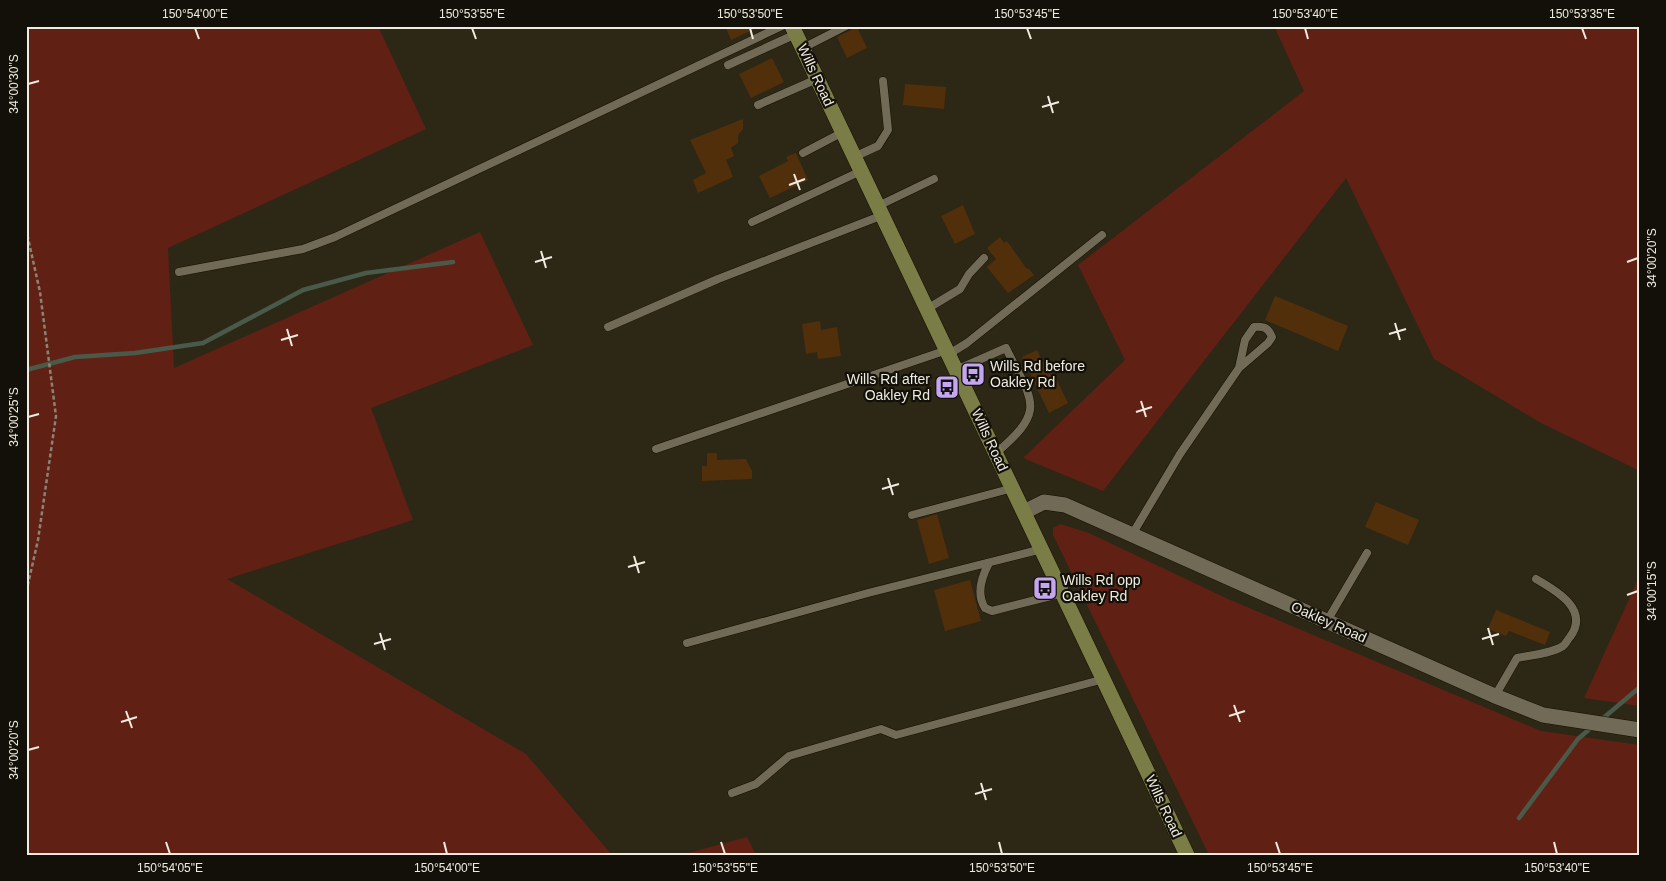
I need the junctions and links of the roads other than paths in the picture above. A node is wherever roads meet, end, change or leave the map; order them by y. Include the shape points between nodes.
1 (782, 26) edge
2 (846, 26) edge
3 (794, 30) edge
4 (802, 48) junction
5 (728, 65) dead end
6 (818, 79) junction
7 (883, 80) dead end
8 (758, 105) dead end
9 (843, 132) junction
10 (803, 153) dead end
11 (854, 157) junction
12 (861, 171) junction
13 (934, 179) dead end
14 (880, 211) junction
15 (752, 222) dead end
16 (1102, 235) dead end
17 (984, 258) dead end
18 (179, 272) dead end
19 (928, 309) junction
20 (608, 327) dead end
21 (948, 352) junction
22 (1239, 368) junction
23 (956, 370) junction
24 (656, 449) dead end
25 (996, 453) junction
26 (1012, 488) junction
27 (1024, 512) junction
28 (912, 515) dead end
29 (1133, 533) junction
30 (1042, 549) junction
31 (1367, 553) dead end
32 (989, 562) junction
33 (1536, 579) dead end
34 (1063, 593) junction
35 (1327, 621) junction
36 (687, 643) dead end
37 (1104, 680) junction
38 (1495, 696) junction
39 (1640, 730) edge
40 (732, 793) dead end
41 (1187, 855) edge

1 - 18 lane via 335,237 303,249
2 - 4 lane
3 - 4 street, Wills Road
3 - 5 lane
4 - 6 street, Wills Road
6 - 8 lane
6 - 9 street, Wills Road
7 - 11 lane via 888,130 878,146
9 - 10 lane
9 - 11 street, Wills Road
11 - 12 street, Wills Road
12 - 14 street, Wills Road
12 - 15 lane
13 - 14 lane
14 - 19 street, Wills Road
14 - 20 lane
16 - 21 lane via 967,343
17 - 19 lane via 960,289
19 - 21 street, Wills Road
21 - 23 street, Wills Road
21 - 24 lane
22 - 22 lane via 1245,340 1254,327 1263,326 1270,330 1272,337 1268,343
22 - 29 lane via 1180,454
23 - 25 street, Wills Road
23 - 25 lane via 1006,348 1029,396 1030,412 1026,424
25 - 26 street, Wills Road
26 - 27 street, Wills Road
26 - 28 lane
27 - 29 street, Oakley Road via 1044,502 1065,505
27 - 30 street, Wills Road
29 - 35 street, Oakley Road
30 - 32 lane
30 - 34 street, Wills Road
31 - 35 lane
32 - 34 lane via 982,578 981,594 985,608 992,611
32 - 36 lane
33 - 38 lane via 1562,594 1571,606 1577,616 1574,631 1565,645 1517,658
34 - 37 street, Wills Road
35 - 38 street, Oakley Road
37 - 40 lane via 896,735 882,729 789,756 756,784
37 - 41 street, Wills Road
38 - 39 street, Oakley Road via 1543,715

